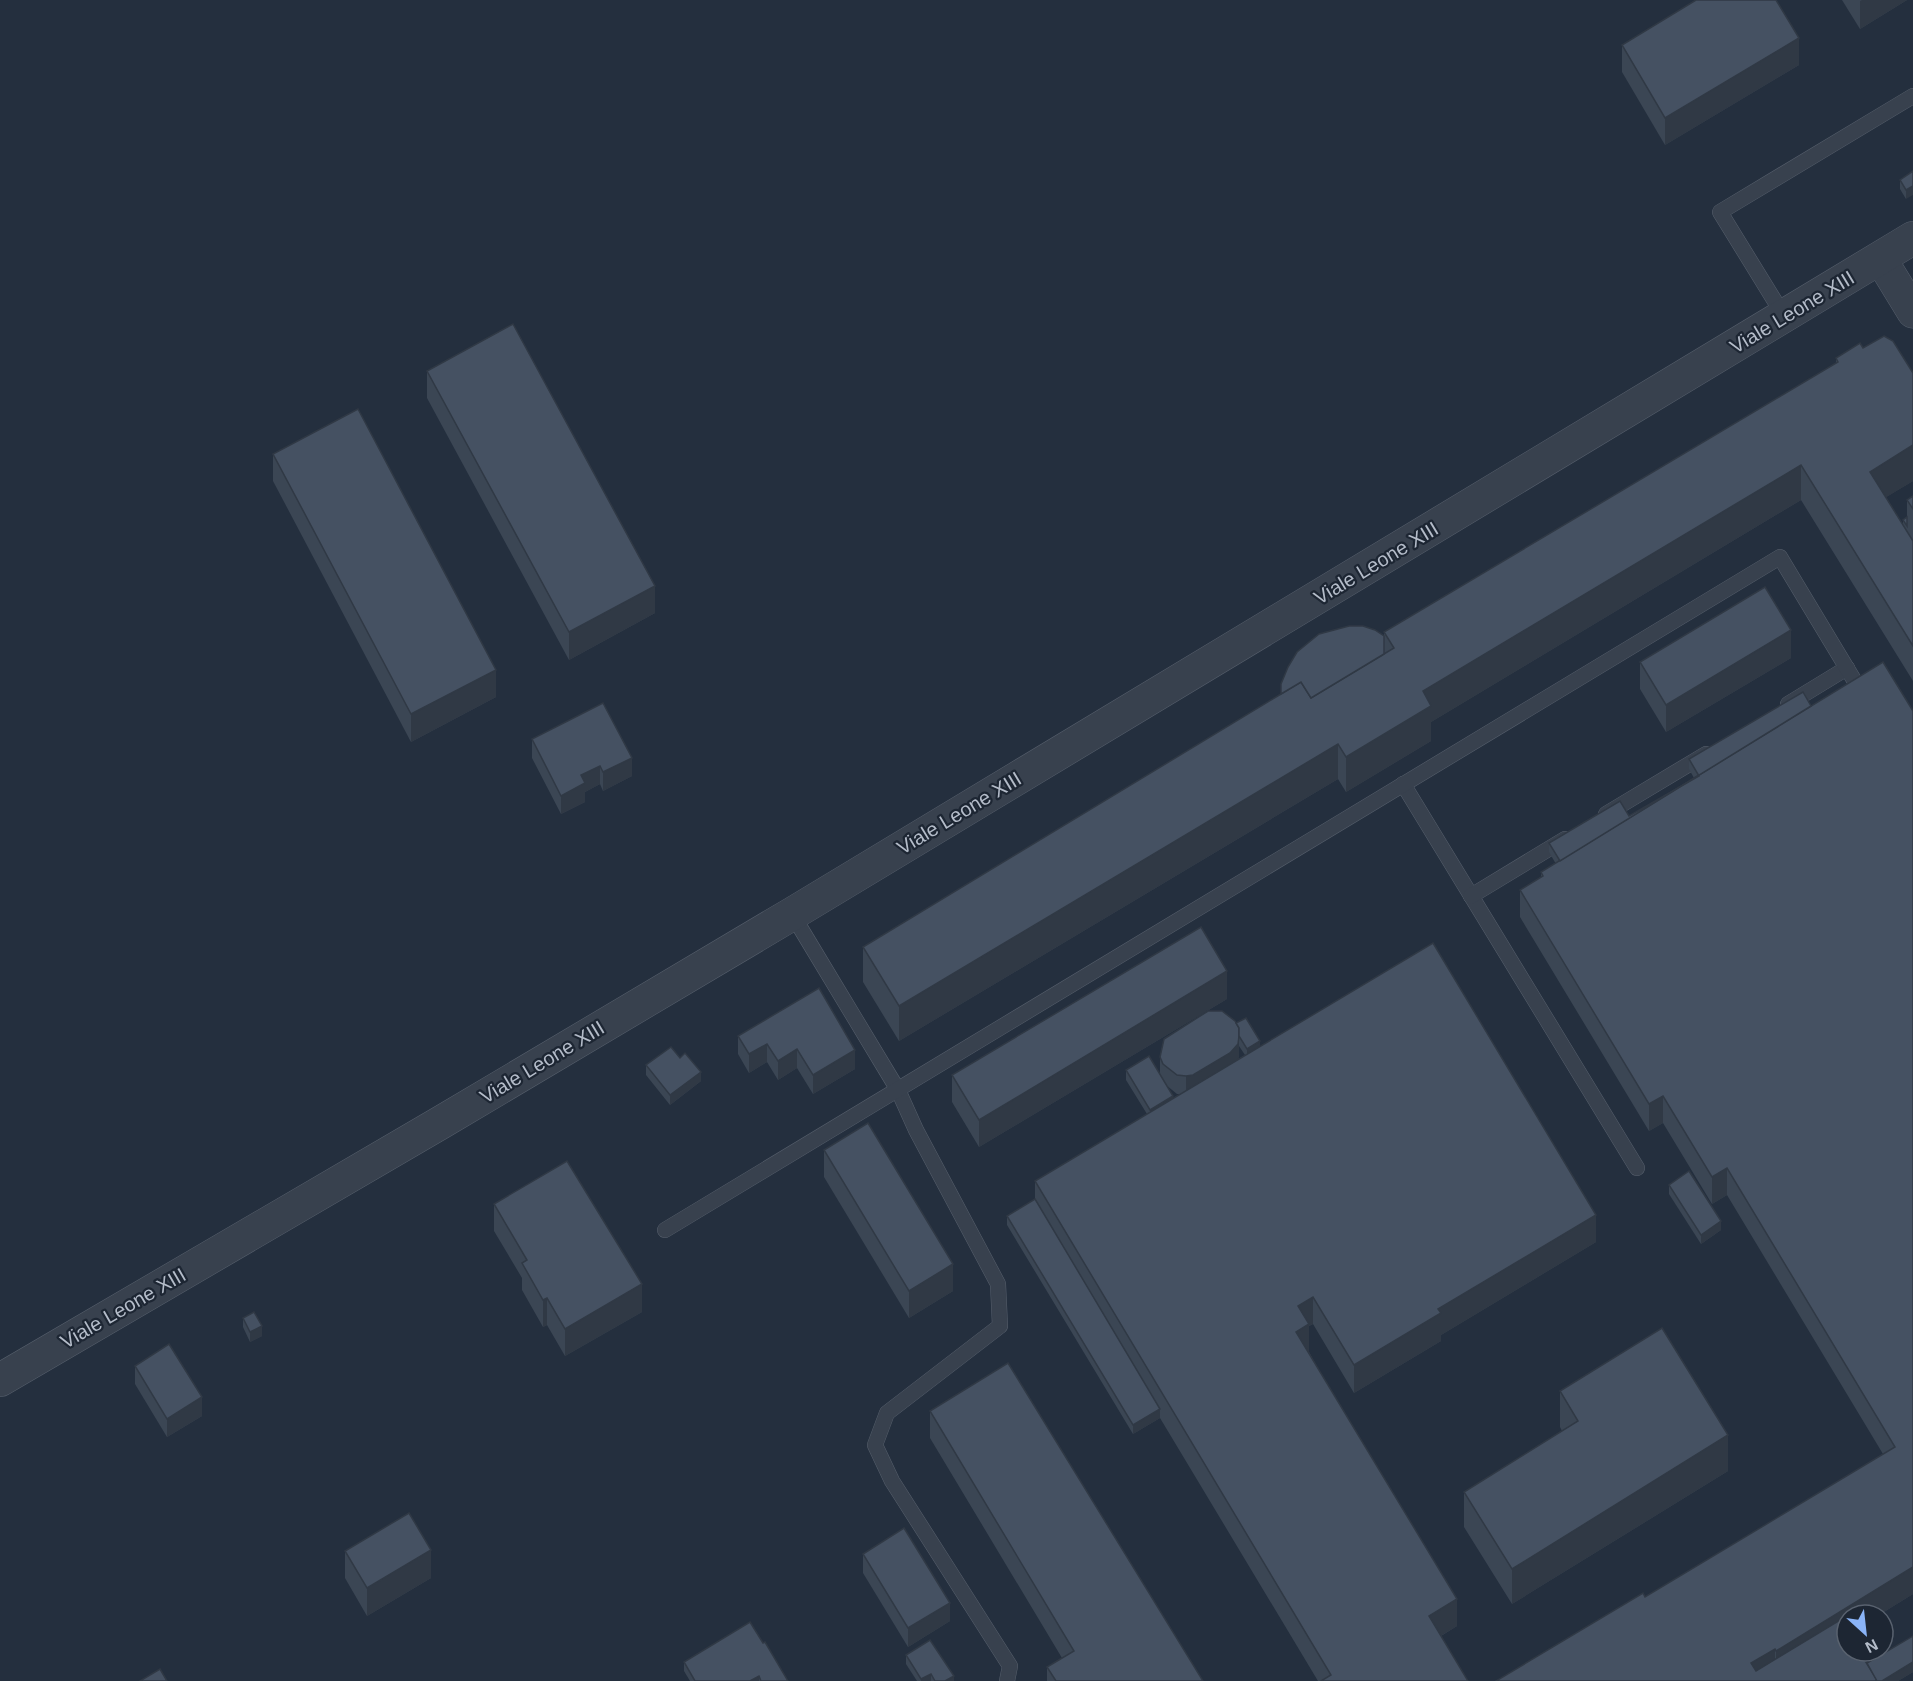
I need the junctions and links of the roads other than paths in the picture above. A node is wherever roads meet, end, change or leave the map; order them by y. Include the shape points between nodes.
1 (1913, 96) edge
2 (1913, 238) edge
3 (1880, 258) junction
4 (1913, 312) edge
5 (1784, 316) junction
6 (1776, 711) edge
7 (1715, 748) edge
8 (1403, 784) junction
9 (1593, 822) edge
10 (1573, 834) edge
11 (1471, 896) junction
12 (792, 914) junction
13 (898, 1090) junction
14 (1637, 1168) dead end
15 (664, 1230) dead end
16 (0, 1380) edge
17 (1007, 1681) edge

1 - 5 lane via 1720,212
2 - 3 street, Viale Leone XIII
3 - 4 street
3 - 5 street, Viale Leone XIII
5 - 12 street, Viale Leone XIII
6 - 8 lane via 1850,674 1780,557
7 - 9 lane
8 - 11 lane
8 - 13 lane
10 - 11 lane
11 - 14 lane
12 - 13 lane
12 - 16 street, Viale Leone XIII
13 - 15 lane
13 - 17 lane via 998,1284 1000,1326 887,1413 874,1445 892,1481 1010,1666

